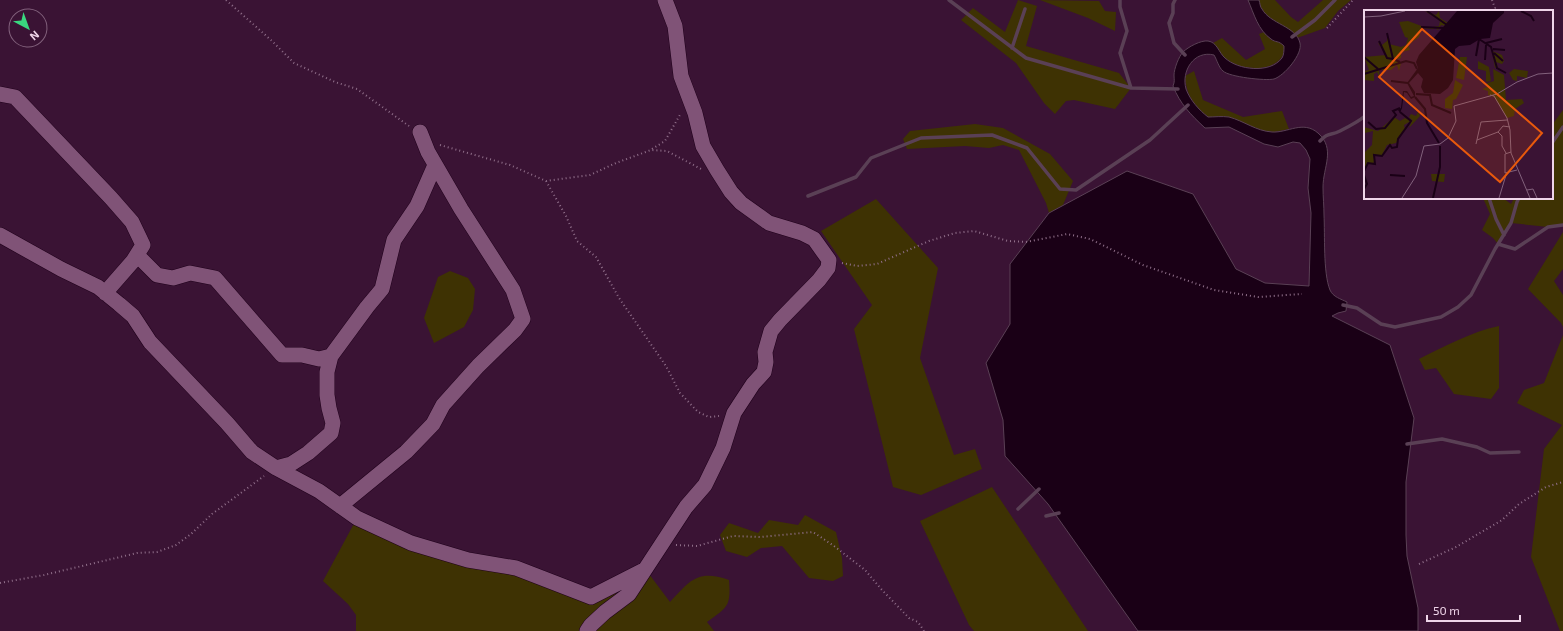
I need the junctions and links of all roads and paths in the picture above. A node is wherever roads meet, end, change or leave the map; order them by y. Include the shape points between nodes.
1 (226, 0) edge
2 (665, 0) edge
3 (1353, 0) edge
4 (1492, 0) edge
5 (1494, 10) edge
6 (1326, 28) dead end
7 (0, 94) edge
8 (689, 97) junction
9 (420, 132) junction
10 (651, 150) junction
11 (435, 165) junction
12 (703, 170) dead end
13 (546, 180) junction
14 (0, 235) edge
15 (137, 255) junction
16 (829, 260) junction
17 (106, 293) junction
18 (1302, 294) dead end
19 (332, 356) junction
20 (734, 413) junction
21 (276, 468) junction
22 (1563, 482) edge
23 (340, 506) junction
24 (660, 548) junction
25 (1419, 564) dead end
26 (646, 570) junction
27 (0, 583) edge
28 (587, 631) edge
29 (924, 631) edge

1 - 9 path via 294,63 357,89
2 - 8 street via 675,26 682,76
3 - 6 path
4 - 5 path
7 - 15 street via 15,97 132,222 143,245
8 - 10 path via 673,130 665,141
8 - 16 street via 703,146 731,192 741,203 769,223 814,239
9 - 11 street
9 - 13 path via 441,146 510,165
10 - 12 path via 667,150
10 - 13 path via 616,162 590,175
11 - 19 street via 416,206 394,240 382,289
11 - 23 street via 513,290 523,319 443,404 433,424 406,452
13 - 20 path via 577,240 596,257 618,298 666,366 680,393 698,412 709,417
14 - 17 street
15 - 17 street
15 - 19 street via 157,275 173,278 190,273 215,278 282,355 302,355 319,359
16 - 18 path via 857,266 877,264 955,232 974,230 1008,241 1026,242 1067,234 1090,239 1143,265 1214,290 1258,297
16 - 20 street via 828,268 819,280 771,331 765,352 764,372
17 - 21 street via 133,316 150,342 252,452
19 - 21 street via 327,372 331,433 291,464
20 - 24 street via 723,448 705,486 686,507
21 - 23 street via 319,491
21 - 27 path via 212,514 176,545 157,552 137,553
22 - 25 path via 1546,487 1519,504 1502,520 1456,547
23 - 26 street via 357,518 411,543 468,560 516,568 591,597
24 - 26 street
24 - 29 path via 675,545 697,546 732,536 760,537 813,532 865,570
26 - 28 street via 629,594 600,616

